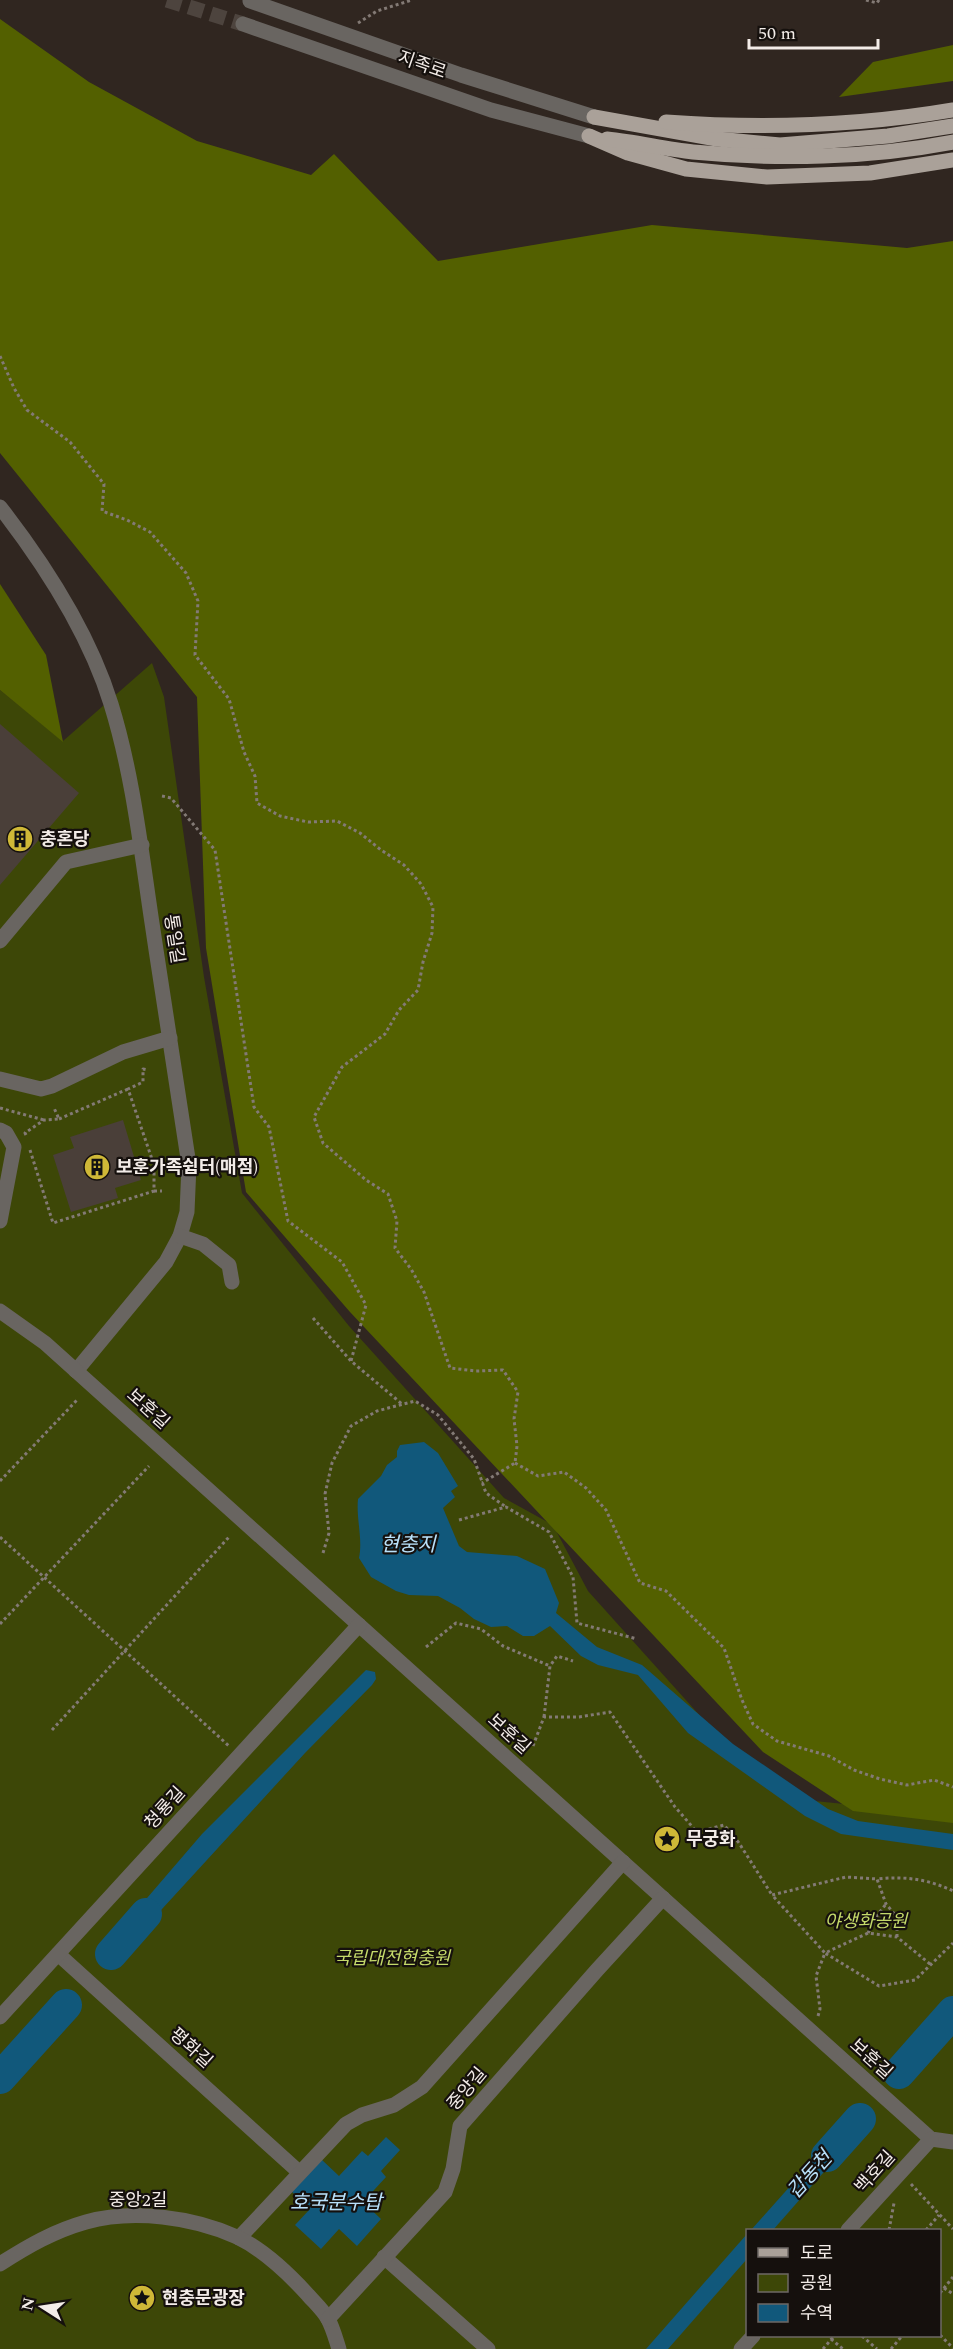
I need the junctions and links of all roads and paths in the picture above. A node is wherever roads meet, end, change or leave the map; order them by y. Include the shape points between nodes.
1 (412, 0) edge
2 (866, 0) edge
3 (879, 0) edge
4 (250, 1) edge
5 (243, 24) tunnel mouth
6 (341, 34) junction
7 (953, 110) edge
8 (594, 117) junction
9 (953, 126) edge
10 (590, 136) junction
11 (953, 142) edge
12 (953, 160) edge
13 (0, 356) edge
14 (0, 507) edge
15 (162, 796) dead end
16 (141, 845) junction
17 (0, 941) edge
18 (170, 1038) junction
19 (148, 1070) dead end
20 (0, 1079) edge
21 (128, 1089) junction
22 (0, 1108) edge
23 (54, 1108) dead end
24 (59, 1119) junction
25 (44, 1120) junction
26 (0, 1130) edge
27 (154, 1165) junction
28 (162, 1168) dead end
29 (154, 1191) junction
30 (162, 1191) dead end
31 (0, 1221) edge
32 (180, 1236) junction
33 (232, 1282) dead end
34 (0, 1311) edge
35 (313, 1318) dead end
36 (351, 1361) junction
37 (76, 1371) junction
38 (77, 1400) dead end
39 (402, 1404) junction
40 (515, 1463) junction
41 (149, 1466) dead end
42 (0, 1481) edge
43 (482, 1483) junction
44 (506, 1507) junction
45 (459, 1520) dead end
46 (0, 1537) edge
47 (229, 1537) dead end
48 (323, 1553) dead end
49 (44, 1577) junction
50 (0, 1624) edge
51 (359, 1625) junction
52 (637, 1639) dead end
53 (426, 1647) dead end
54 (125, 1650) junction
55 (573, 1661) dead end
56 (550, 1666) junction
57 (544, 1717) junction
58 (52, 1730) dead end
59 (533, 1746) dead end
60 (240, 1755) junction
61 (953, 1787) edge
62 (623, 1862) junction
63 (877, 1879) junction
64 (953, 1891) edge
65 (772, 1895) junction
66 (663, 1898) junction
67 (886, 1904) junction
68 (868, 1934) junction
69 (897, 1937) junction
70 (953, 1943) edge
71 (825, 1953) junction
72 (58, 1954) junction
73 (930, 1964) junction
74 (0, 2017) edge
75 (812, 2032) junction
76 (931, 2139) junction
77 (953, 2142) edge
78 (299, 2172) junction
79 (911, 2183) dead end
80 (895, 2201) dead end
81 (939, 2215) junction
82 (849, 2229) edge
83 (889, 2229) edge
84 (927, 2229) edge
85 (953, 2229) edge
86 (239, 2238) junction
87 (384, 2257) junction
88 (0, 2264) edge
89 (953, 2277) edge
90 (944, 2288) junction
91 (941, 2291) edge
92 (953, 2294) edge
93 (328, 2319) junction
94 (752, 2337) edge
95 (833, 2337) edge
96 (863, 2337) edge
97 (901, 2337) edge
98 (941, 2337) edge
99 (953, 2348) edge
100 (339, 2349) edge
101 (488, 2349) edge
102 (741, 2349) edge
103 (822, 2349) edge
104 (843, 2349) edge
105 (877, 2349) edge
106 (891, 2349) edge

1 - 6 path via 378,11
2 - 3 path
4 - 6 street, 지족로
5 - 10 street, 지족로 via 491,110
6 - 8 street, 지족로
7 - 8 main road via 912,117 781,125
8 - 9 main road via 717,139 780,145
10 - 11 main road via 692,152 761,156 872,152
10 - 12 main road via 628,153 686,169 767,177 870,173
13 - 40 path via 27,410 70,442 104,484 102,511 150,532 186,573 198,601 195,655 229,699 255,776 257,803 280,816 308,822 338,821 360,833 404,865 421,884 433,907 432,933 418,990 399,1010 385,1034 342,1067 314,1117 323,1143 388,1194 397,1221 395,1248 424,1292 450,1368 503,1370 518,1392
14 - 16 street, 통일길 via 64,600 93,657 124,752
15 - 36 path via 171,798 215,850 254,1107 268,1127 288,1221 342,1262 366,1305
16 - 17 street via 66,862
16 - 18 street, 통일길
18 - 20 street via 123,1052 41,1089
18 - 32 street, 통일길 via 189,1166 187,1212
19 - 21 path via 143,1069 142,1082
21 - 24 path
21 - 27 path
22 - 25 path
23 - 24 path
24 - 25 path
25 - 29 path via 25,1133 53,1223
26 - 31 street via 14,1147
27 - 28 path
27 - 29 path
29 - 30 path
32 - 33 street via 203,1244 229,1265
32 - 37 street, 통일길 via 166,1263
34 - 37 street, 보훈길
35 - 36 path
36 - 39 path
37 - 51 street, 보훈길
38 - 42 path
39 - 43 path via 415,1401 438,1415 474,1459
39 - 48 path via 377,1411 351,1426 341,1444 325,1494 329,1533
40 - 43 path
40 - 61 path via 538,1476 564,1472 606,1510 640,1583 666,1591 724,1648 753,1724 777,1741 829,1756 880,1779 907,1785 934,1780
41 - 49 path
43 - 44 path via 486,1493
44 - 45 path
44 - 52 path via 549,1532 573,1577 576,1623
46 - 49 path
47 - 54 path
49 - 50 path
49 - 54 path
51 - 60 street, 청룡길
51 - 62 street, 보훈길
53 - 56 path via 456,1623 480,1629 503,1646
54 - 58 path
54 - 60 path
55 - 56 path via 557,1656
56 - 57 path
57 - 59 path
57 - 65 path via 610,1712 675,1807 697,1832 724,1825
60 - 72 street, 청룡길
62 - 66 street, 보훈길
62 - 78 street, 중앙길 via 422,2087 394,2105 346,2124
63 - 64 path via 901,1876
63 - 65 path via 846,1877
63 - 67 path
65 - 71 path
66 - 75 street, 보훈길
66 - 87 street, 중앙길 via 460,2126 445,2192
67 - 68 path
67 - 69 path via 897,1917
68 - 69 path
68 - 71 path
69 - 73 path
70 - 73 path
71 - 73 path via 879,1986 915,1980
71 - 75 path via 816,1977 820,2009
72 - 74 street, 청룡길
72 - 78 street, 평화길
75 - 76 street, 보훈길
76 - 77 street
76 - 82 street, 백호길
78 - 86 street, 중앙길
79 - 81 path
80 - 83 path
81 - 84 path
81 - 85 path
86 - 88 street, 중앙2길 via 171,2218 104,2218 40,2238
86 - 93 street, 중앙2길 via 275,2263
87 - 93 street, 중앙길
87 - 101 street
89 - 90 path
90 - 91 path
90 - 92 path
93 - 100 street
94 - 102 street
95 - 103 path
95 - 104 path
96 - 105 path
97 - 106 path
98 - 99 path

